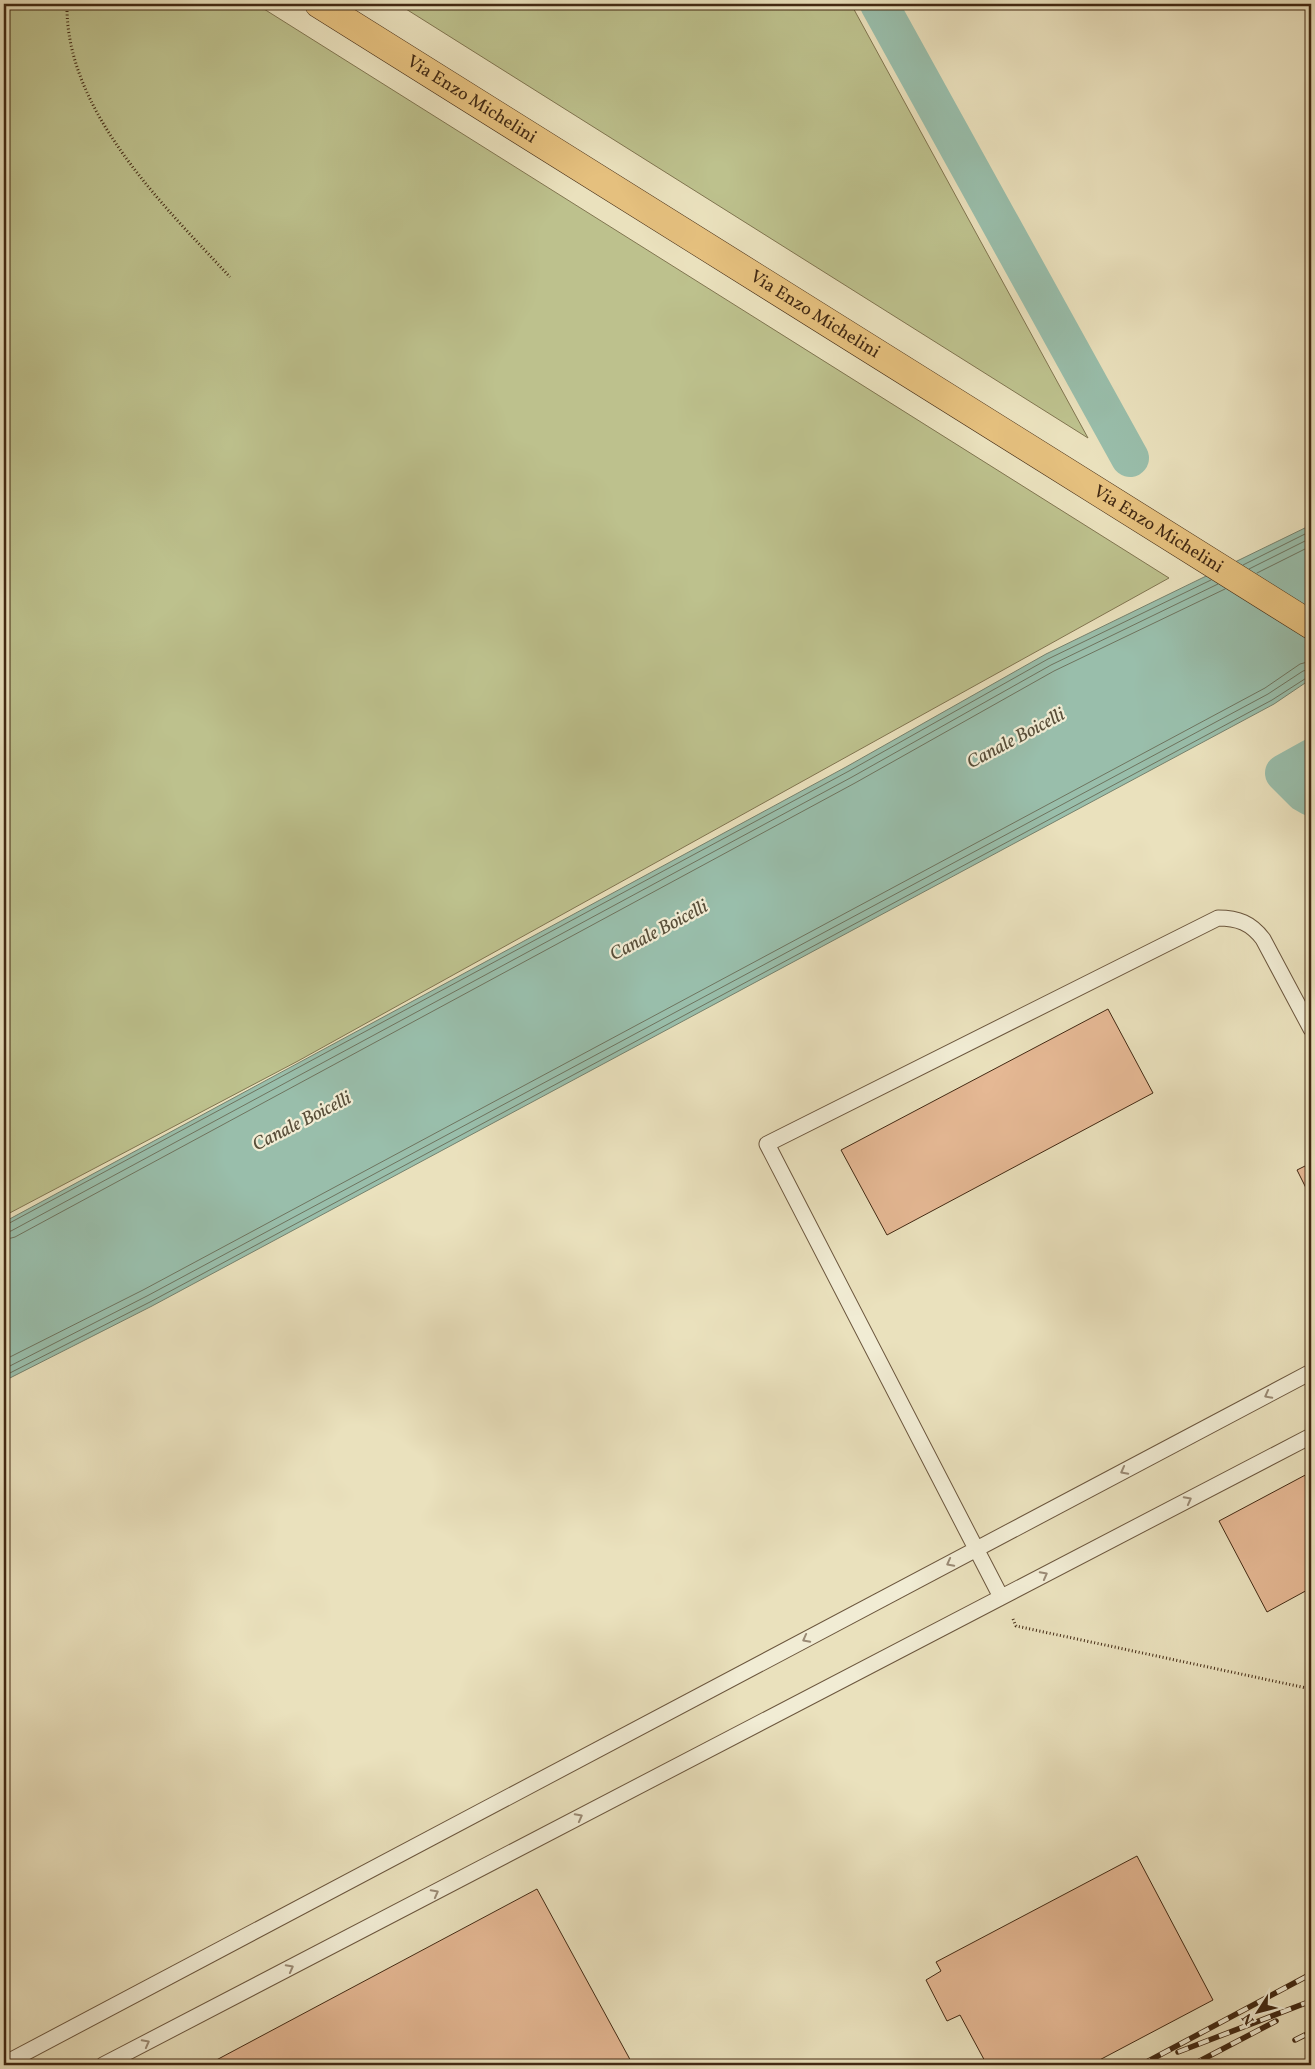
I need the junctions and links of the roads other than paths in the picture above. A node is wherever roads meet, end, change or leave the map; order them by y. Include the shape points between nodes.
1 (318, 4) edge
2 (1311, 625) edge
3 (1311, 1029) edge
4 (1311, 1372) edge
5 (1311, 1436) edge
6 (976, 1550) junction
7 (1001, 1597) junction
8 (4, 2064) edge
9 (103, 2065) edge

1 - 2 main road, Via Enzo Michelini
3 - 6 lane via 1254,927 1237,919 1218,918 768,1144
4 -> 6 lane
7 -> 5 lane
6 - 7 lane
6 -> 8 lane
9 -> 7 lane

